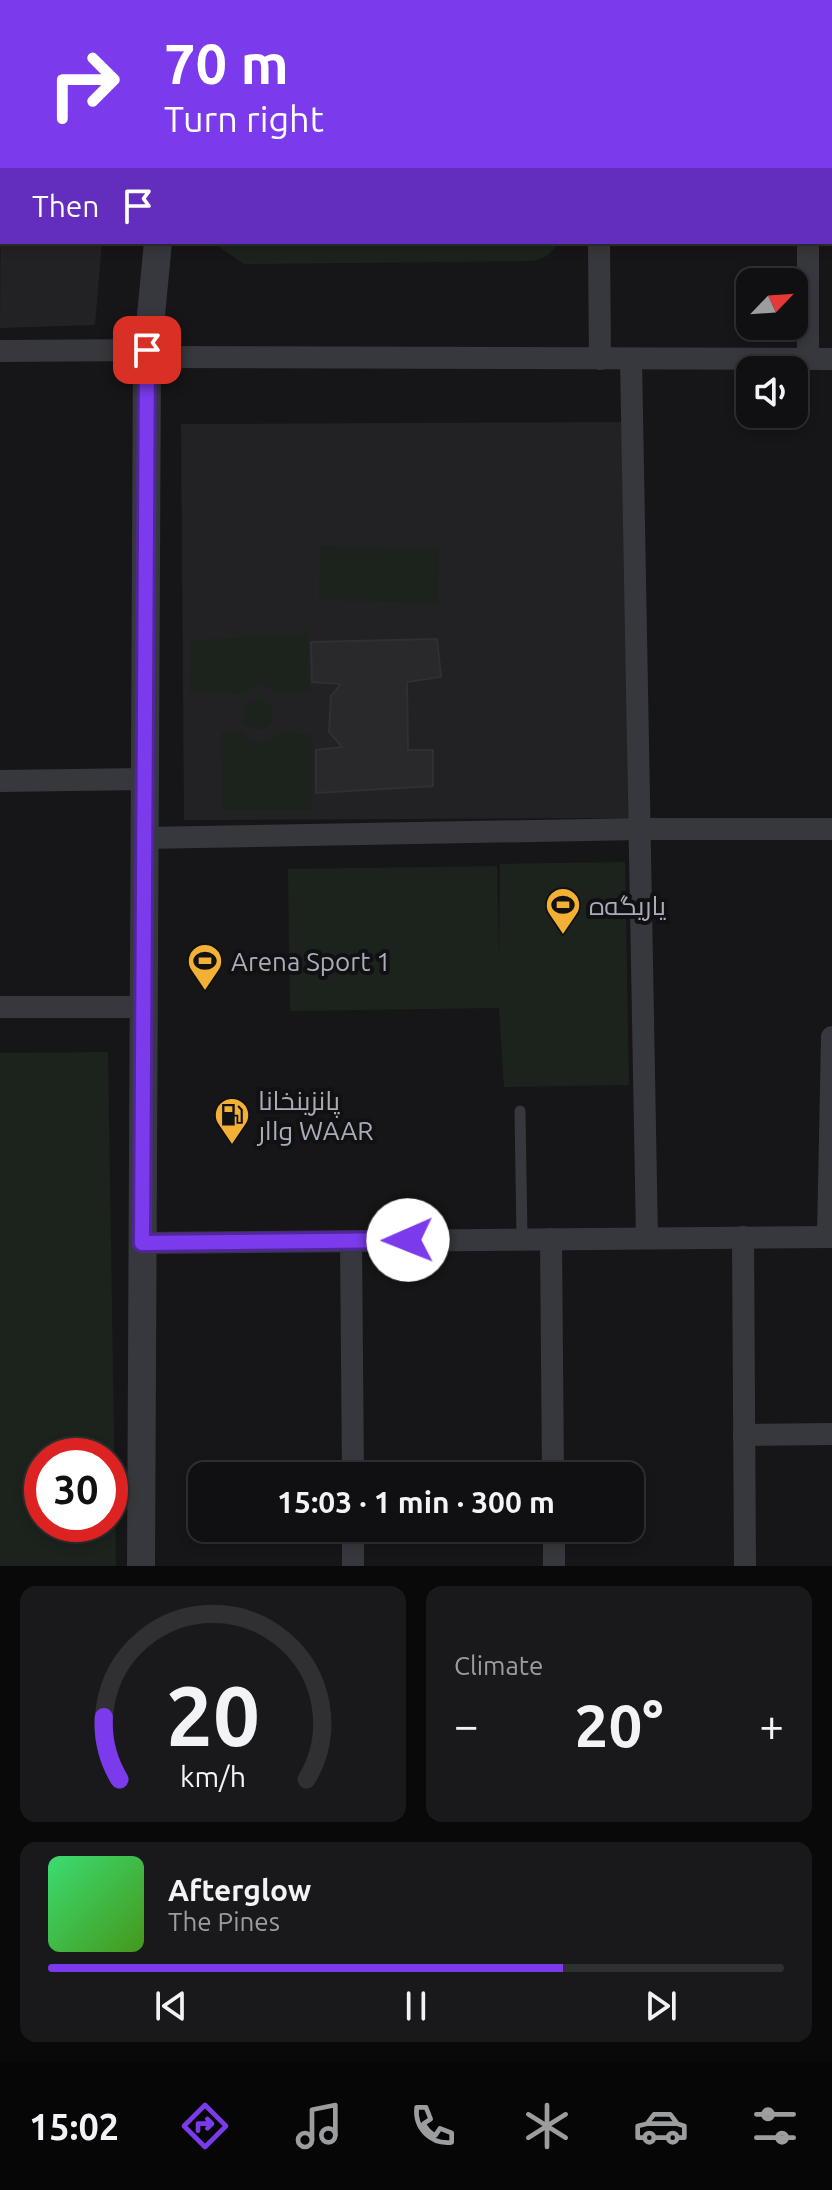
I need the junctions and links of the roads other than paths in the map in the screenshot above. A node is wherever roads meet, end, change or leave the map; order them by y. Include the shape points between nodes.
1 (158, 244) edge
2 (599, 244) edge
3 (808, 244) edge
4 (0, 351) edge
5 (147, 354) junction
6 (808, 356) edge
7 (600, 359) junction
8 (631, 359) junction
9 (736, 359) edge
10 (808, 359) edge
11 (832, 359) edge
12 (144, 779) junction
13 (0, 781) edge
14 (640, 829) junction
15 (832, 829) edge
16 (144, 838) junction
17 (0, 1007) edge
18 (143, 1007) junction
19 (832, 1037) edge
20 (520, 1111) dead end
21 (743, 1237) junction
22 (830, 1237) edge
23 (647, 1238) junction
24 (522, 1239) junction
25 (551, 1239) junction
26 (351, 1241) junction
27 (142, 1243) junction
28 (832, 1434) edge
29 (744, 1435) junction
30 (353, 1462) edge
31 (553, 1462) edge
32 (353, 1542) edge
33 (554, 1542) edge
34 (141, 1566) edge
35 (353, 1566) edge
36 (554, 1566) edge
37 (745, 1566) edge

1 - 5 street
2 - 7 street
3 - 6 street
4 - 5 street
5 - 7 street
5 - 12 street
7 - 8 street
8 - 9 street
8 - 14 street
10 - 11 street
12 - 13 street
12 - 16 street
14 - 15 street
14 - 16 street
14 - 23 street
16 - 18 street
17 - 18 street
18 - 27 street
19 - 22 street
20 - 24 lane
21 - 22 street
21 - 23 street
21 - 29 street
23 - 25 street
24 - 25 street
24 - 26 street
25 - 31 street
26 - 27 street
26 - 30 street
27 - 34 street
28 - 29 street
29 - 37 street
32 - 35 street
33 - 36 street

